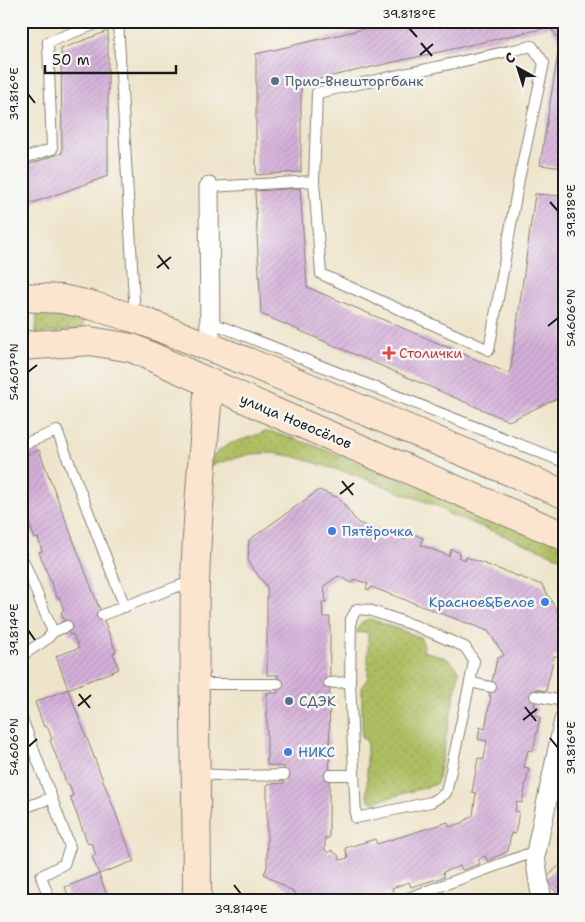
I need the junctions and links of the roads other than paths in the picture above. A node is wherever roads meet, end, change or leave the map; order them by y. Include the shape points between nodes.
1 (104, 21) edge
2 (118, 21) edge
3 (21, 159) edge
4 (314, 181) junction
5 (209, 187) joint
6 (21, 297) edge
7 (135, 319) junction
8 (210, 335) junction
9 (21, 346) edge
10 (209, 383) junction
11 (21, 445) edge
12 (564, 462) edge
13 (564, 494) edge
14 (564, 536) edge
15 (21, 555) edge
16 (195, 581) junction
17 (125, 607) junction
18 (102, 615) dead end
19 (67, 626) dead end
20 (53, 632) junction
21 (21, 656) edge
22 (350, 682) junction
23 (470, 682) junction
24 (194, 684) junction
25 (278, 684) dead end
26 (329, 684) dead end
27 (491, 687) dead end
28 (535, 696) dead end
29 (564, 701) edge
30 (21, 716) edge
31 (564, 720) edge
32 (196, 774) junction
33 (284, 775) dead end
34 (330, 775) dead end
35 (353, 775) junction
36 (51, 798) junction
37 (21, 809) edge
38 (536, 851) junction
39 (50, 901) edge
40 (197, 901) edge
41 (400, 901) edge
42 (542, 901) edge

1 - 3 lane via 48,42 52,149
2 - 7 lane
4 - 4 lane via 321,274 489,350 519,179 544,63 532,46 316,94
4 - 5 lane
5 - 8 street
6 - 7 main road via 61,299
7 - 8 main road
8 - 12 lane
8 - 13 main road
9 - 10 main road, улица Новосёлов via 90,341 132,348
10 - 14 main road, улица Новосёлов
10 - 16 main road
11 - 17 lane via 57,432
15 - 20 lane
16 - 17 lane
16 - 24 main road
17 - 18 lane
19 - 20 lane
20 - 21 lane
22 - 23 lane via 351,619 357,610 369,610 416,626 465,647 474,660
22 - 26 lane
22 - 35 lane
23 - 27 lane
23 - 35 lane via 446,793 431,802 356,818
24 - 25 lane
24 - 32 main road
28 - 29 lane
30 - 36 lane
31 - 38 street
32 - 33 lane
32 - 40 main road
34 - 35 lane
36 - 37 lane
36 - 39 lane via 70,847 64,864 41,876
38 - 41 lane
38 - 42 street

